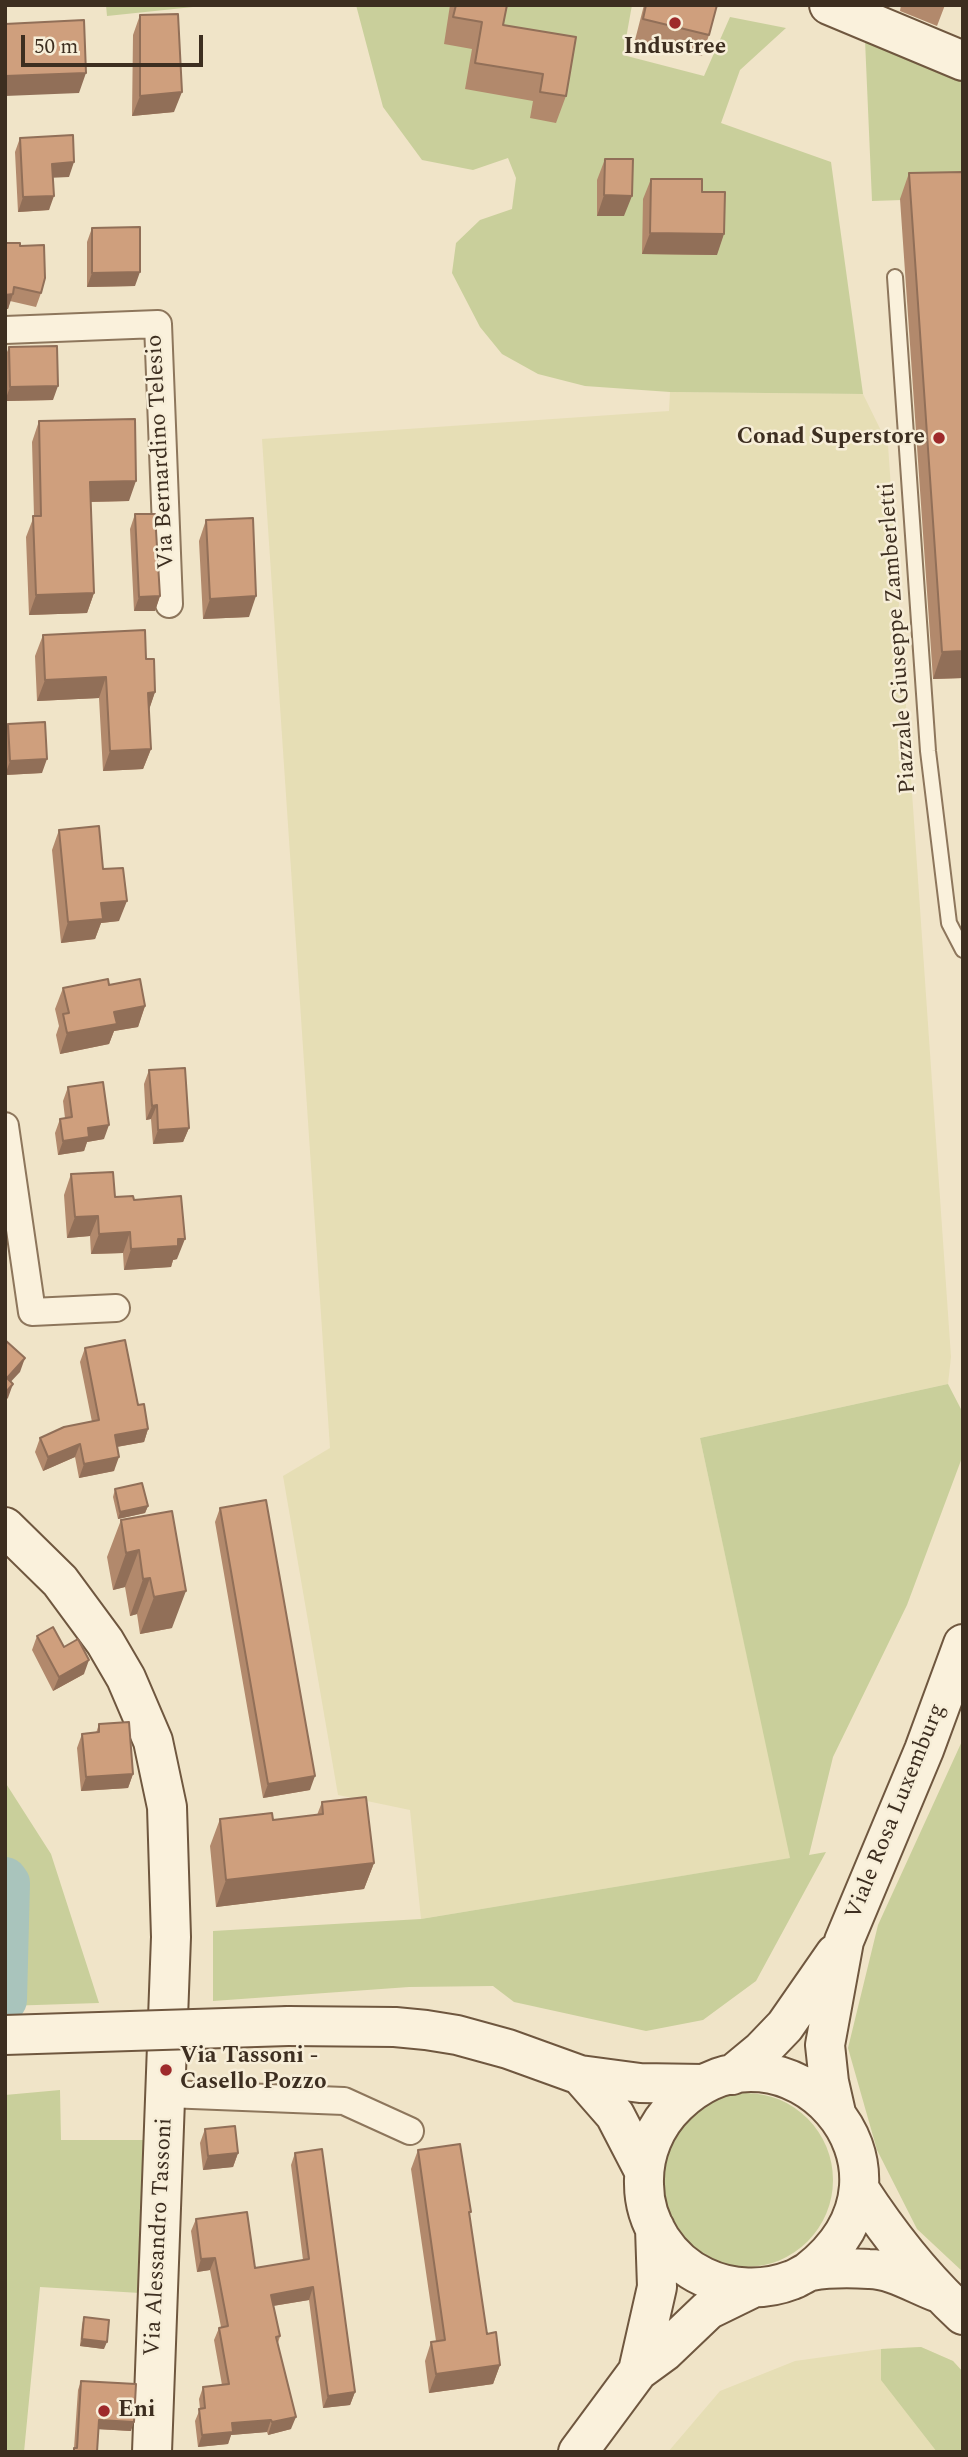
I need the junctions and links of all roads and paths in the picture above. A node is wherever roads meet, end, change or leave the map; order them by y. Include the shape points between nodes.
1 (829, 5) edge
2 (963, 61) edge
3 (895, 277) dead end
4 (5, 330) edge
5 (169, 604) dead end
6 (963, 950) edge
7 (5, 1126) edge
8 (116, 1308) dead end
9 (5, 1527) edge
10 (963, 1644) edge
11 (844, 1941) junction
12 (5, 2035) edge
13 (580, 2075) junction
14 (717, 2079) junction
15 (167, 2094) junction
16 (836, 2113) junction
17 (410, 2131) dead end
18 (644, 2171) junction
19 (860, 2190) junction
20 (654, 2228) junction
21 (809, 2272) junction
22 (753, 2288) junction
23 (951, 2304) edge
24 (638, 2371) junction
25 (152, 2452) edge
26 (578, 2452) edge

1 - 2 street
3 - 6 lane, Piazzale Giuseppe Zamberletti via 928,751 949,923
4 - 5 street, Via Bernardino Telesio via 159,324
7 - 8 street via 32,1312
9 - 15 street, Via Alessandro Tassoni via 60,1581 105,1642 153,1741 170,1840
10 - 11 street, Viale Rosa Luxemburg
11 - 14 street, Viale Rosa Luxemburg via 785,2026 761,2051
11 - 16 street, Viale Rosa Luxemburg via 825,2045
12 - 13 street, bridge via 396,2026 457,2035
13 - 14 street via 640,2083
13 - 18 street via 615,2115
14 - 16 street via 751,2073 789,2079
14 - 18 street via 684,2096 662,2120
15 - 17 street via 344,2101
15 - 25 street, Via Alessandro Tassoni
16 - 19 street via 857,2158
18 - 20 street via 645,2201
19 - 21 street via 838,2245
19 - 23 street via 891,2236
20 - 22 street via 674,2256 702,2277
20 - 24 street via 657,2287
21 - 22 street
21 - 23 street via 872,2269 890,2273
22 - 24 street via 708,2310
24 - 26 street

